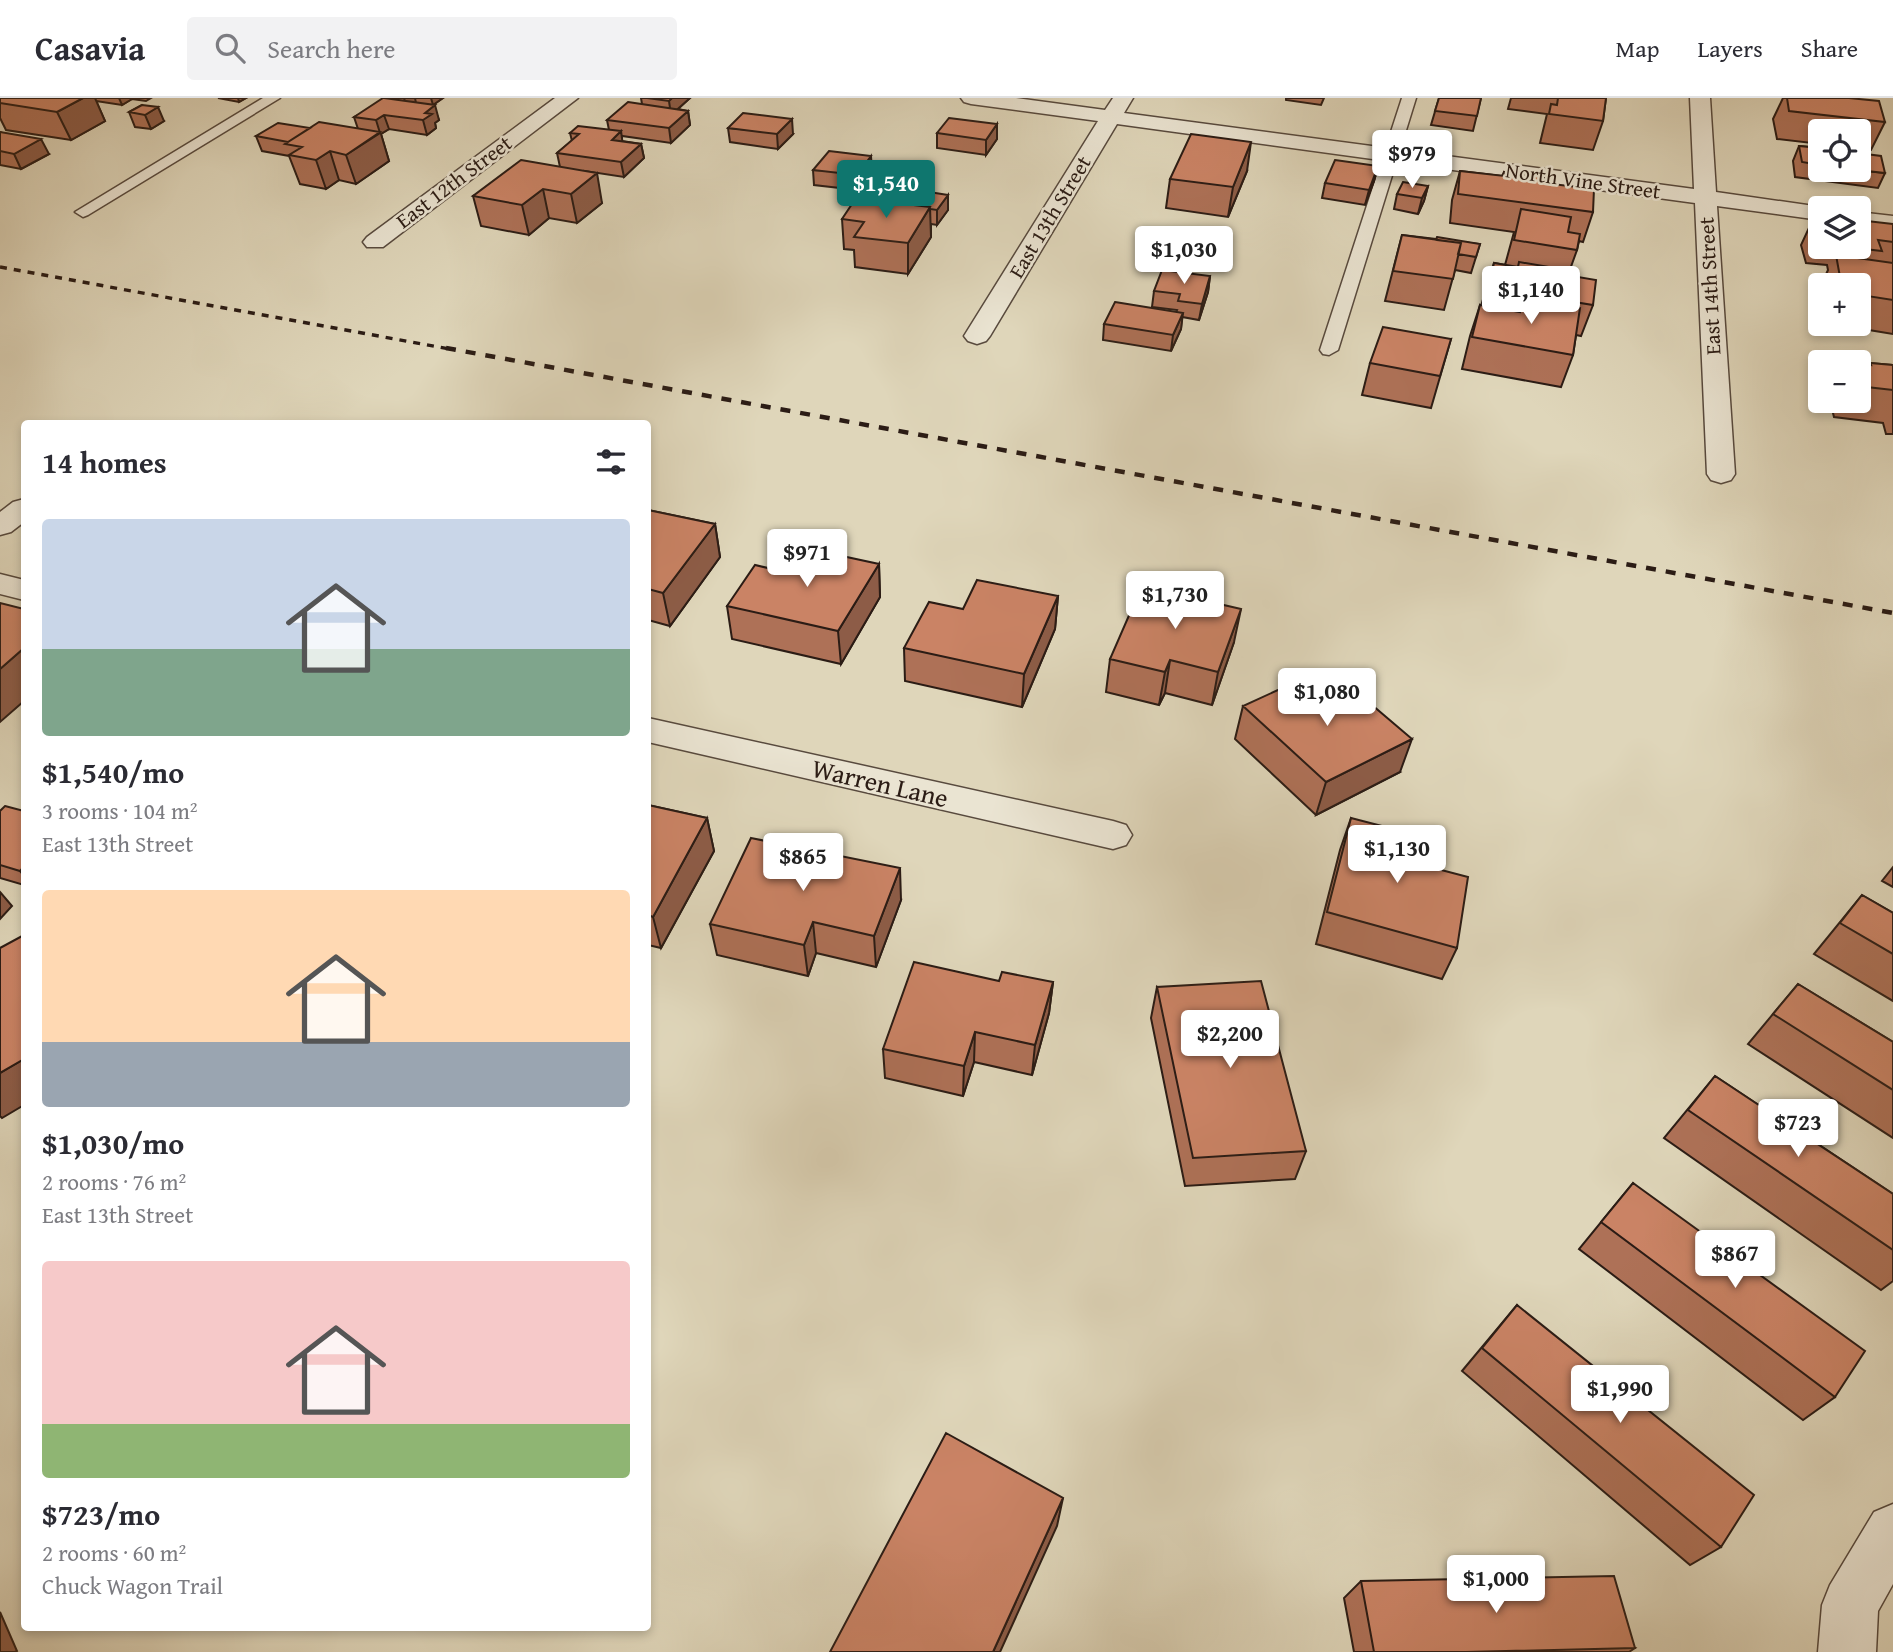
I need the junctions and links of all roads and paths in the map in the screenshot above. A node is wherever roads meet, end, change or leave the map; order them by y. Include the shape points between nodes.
1 (273, 98) edge
2 (568, 98) edge
3 (971, 98) edge
4 (1409, 98) edge
5 (1700, 98) edge
6 (1117, 107) edge
7 (1391, 155) junction
8 (1705, 198) junction
9 (1808, 211) edge
10 (83, 212) dead end
11 (1871, 220) edge
12 (1893, 223) edge
13 (374, 242) dead end
14 (977, 336) dead end
15 (1329, 350) dead end
16 (1721, 474) dead end
17 (21, 510) edge
18 (0, 526) edge
19 (0, 584) edge
20 (21, 589) edge
21 (651, 731) edge
22 (1113, 835) dead end
23 (1893, 1531) edge
24 (1847, 1652) edge

1 - 10 lane
2 - 13 street, East 12th Street
3 - 6 street, North Vine Street
4 - 7 lane
5 - 8 street, East 14th Street
6 - 7 street, North Vine Street
6 - 14 street, East 13th Street
7 - 8 street, North Vine Street
7 - 15 lane
8 - 9 street, North Vine Street
8 - 16 street, East 14th Street
11 - 12 street
17 - 18 street
19 - 20 street
21 - 22 street, Warren Lane
23 - 24 street via 1850,1605

